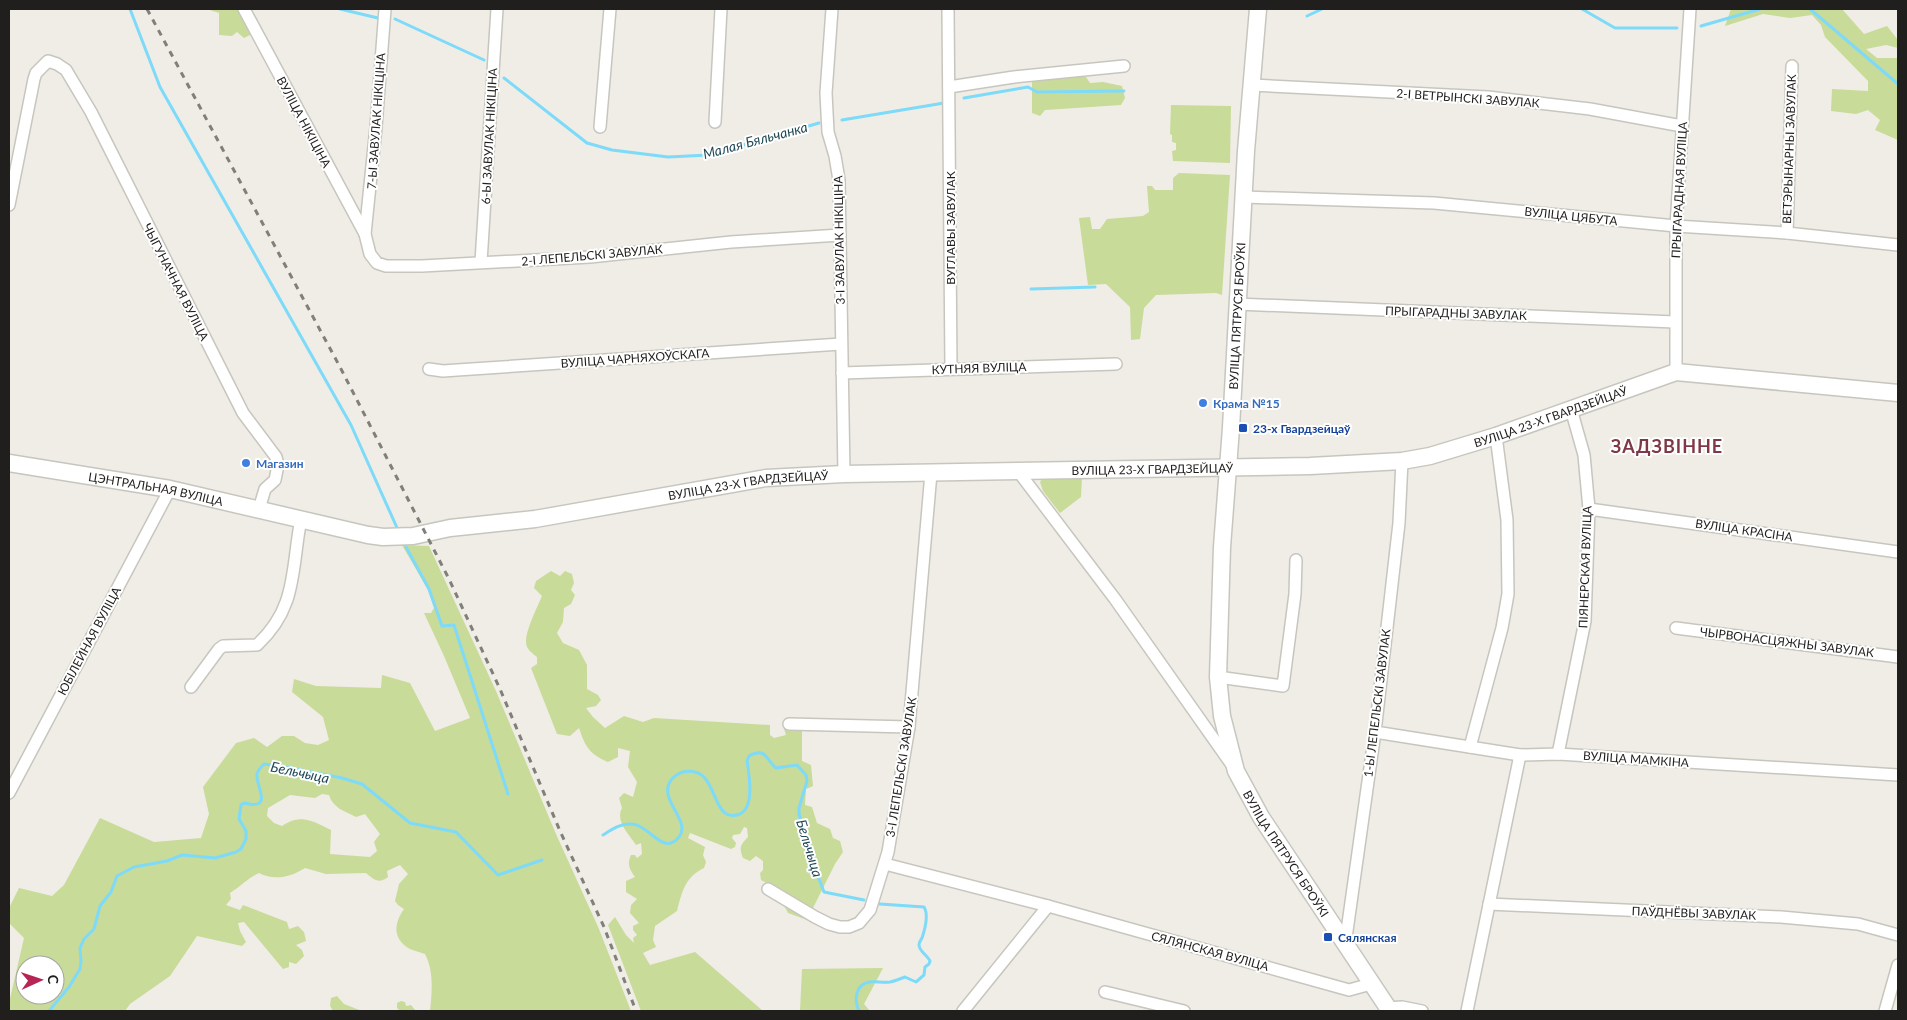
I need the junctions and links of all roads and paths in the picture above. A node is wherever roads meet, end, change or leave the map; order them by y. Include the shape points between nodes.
1 (244, 9) edge
2 (385, 9) edge
3 (497, 9) edge
4 (610, 9) edge
5 (722, 9) edge
6 (832, 9) edge
7 (948, 9) edge
8 (1258, 9) edge
9 (1690, 9) edge
10 (1124, 66) dead end
11 (1792, 66) dead end
12 (1252, 85) junction
13 (949, 87) junction
14 (715, 122) dead end
15 (1682, 126) junction
16 (600, 127) dead end
17 (1244, 197) junction
18 (370, 198) junction
19 (348, 203) junction
20 (9, 205) edge
21 (1676, 226) junction
22 (1786, 233) junction
23 (366, 234) junction
24 (840, 235) junction
25 (1898, 245) edge
26 (481, 262) junction
27 (1237, 304) junction
28 (1675, 322) junction
29 (841, 344) junction
30 (1116, 364) dead end
31 (429, 369) dead end
32 (951, 369) junction
33 (1676, 372) junction
34 (842, 374) junction
35 (1898, 393) edge
36 (1571, 409) junction
37 (1496, 436) junction
38 (1402, 461) junction
39 (9, 463) edge
40 (1227, 468) junction
41 (1018, 471) junction
42 (931, 473) junction
43 (844, 474) junction
44 (170, 490) junction
45 (1589, 508) junction
46 (259, 510) junction
47 (301, 519) junction
48 (1898, 552) edge
49 (1296, 560) dead end
50 (1676, 628) dead end
51 (1898, 657) edge
52 (1218, 677) junction
53 (191, 687) dead end
54 (789, 724) dead end
55 (909, 727) junction
56 (1375, 732) junction
57 (1470, 747) junction
58 (1558, 754) junction
59 (1520, 755) junction
60 (1236, 770) junction
61 (1898, 776) edge
62 (9, 793) edge
63 (885, 864) junction
64 (768, 889) dead end
65 (1489, 904) junction
66 (1048, 906) junction
67 (1898, 935) edge
68 (1345, 945) junction
69 (1898, 965) edge
70 (1371, 984) junction
71 (1105, 992) dead end
72 (1389, 1010) edge
73 (963, 1011) edge
74 (1184, 1011) edge
75 (1422, 1011) edge
76 (1467, 1011) edge
77 (1885, 1011) edge

1 - 19 street, ВУЛІЦА НІКІЦІНА
2 - 18 street, 7-Ы ЗАВУЛАК НІКІЦІНА
3 - 26 street, 6-Ы ЗАВУЛАК НІКІЦІНА
4 - 16 street
5 - 14 street
6 - 24 street, 3-І ЗАВУЛАК НІКІЦІНА via 826,94 828,132 839,180
7 - 13 street, ВУГЛАВЫ ЗАВУЛАК
8 - 12 street, ВУЛІЦА ПЯТРУСЯ БРОЎКІ
9 - 15 street, ПРЫГАРАДНАЯ ВУЛІЦА
10 - 13 street
11 - 22 street, ВЕТЭРЫНАРНЫ ЗАВУЛАК
12 - 15 street, 2-І ВЕТРЫНСКІ ЗАВУЛАК via 1488,97 1590,109
12 - 17 street, ВУЛІЦА ПЯТРУСЯ БРОЎКІ
13 - 32 street, ВУГЛАВЫ ЗАВУЛАК
15 - 21 street, ПРЫГАРАДНАЯ ВУЛІЦА
17 - 21 street, ВУЛІЦА ЦЯБУТА via 1434,203
17 - 27 street, ВУЛІЦА ПЯТРУСЯ БРОЎКІ
18 - 19 street
18 - 23 street, 7-Ы ЗАВУЛАК НІКІЦІНА
19 - 23 street, ВУЛІЦА НІКІЦІНА
20 - 46 street, ЧЫГУНАЧНАЯ ВУЛІЦА via 36,73 48,61 58,64 66,70 86,104 243,413 276,457 275,480 265,490
21 - 22 street, ВУЛІЦА ЦЯБУТА
21 - 28 street, ПРЫГАРАДНАЯ ВУЛІЦА
22 - 25 street, ВУЛІЦА ЦЯБУТА
23 - 26 street, 2-І ЛЕПЕЛЬСКІ ЗАВУЛАК via 370,254 377,263 386,266
24 - 26 street, 2-І ЛЕПЕЛЬСКІ ЗАВУЛАК
24 - 29 street, 3-І ЗАВУЛАК НІКІЦІНА
27 - 28 street, ПРЫГАРАДНЫ ЗАВУЛАК
27 - 40 street, ВУЛІЦА ПЯТРУСЯ БРОЎКІ
28 - 33 street, ПРЫГАРАДНАЯ ВУЛІЦА
29 - 31 street, ВУЛІЦА ЧАРНЯХОЎСКАГА via 443,371
29 - 34 street, 3-І ЗАВУЛАК НІКІЦІНА
30 - 32 street, КУТНЯЯ ВУЛІЦА
32 - 34 street, КУТНЯЯ ВУЛІЦА
33 - 35 street, ВУЛІЦА 23-Х ГВАРДЗЕЙЦАЎ
33 - 36 street, ВУЛІЦА 23-Х ГВАРДЗЕЙЦАЎ
34 - 43 street, 3-І ЗАВУЛАК НІКІЦІНА
36 - 37 street, ВУЛІЦА 23-Х ГВАРДЗЕЙЦАЎ
36 - 45 street, ПІЯНЕРСКАЯ ВУЛІЦА via 1584,455
37 - 38 street, ВУЛІЦА 23-Х ГВАРДЗЕЙЦАЎ
37 - 57 street via 1507,520 1508,594
38 - 40 street, ВУЛІЦА 23-Х ГВАРДЗЕЙЦАЎ
38 - 56 street, 1-Ы ЛЕПЕЛЬСКІ ЗАВУЛАК via 1399,523
39 - 44 street, ЦЭНТРАЛЬНАЯ ВУЛІЦА
40 - 41 street, ВУЛІЦА 23-Х ГВАРДЗЕЙЦАЎ
40 - 52 street, ВУЛІЦА ПЯТРУСЯ БРОЎКІ
41 - 42 street, ВУЛІЦА 23-Х ГВАРДЗЕЙЦАЎ
41 - 60 street, ВУЛІЦА ПЯТРУСЯ БРОЎКІ via 1115,599
42 - 43 street, ВУЛІЦА 23-Х ГВАРДЗЕЙЦАЎ
42 - 55 street, 3-І ЛЕПЕЛЬСКІ ЗАВУЛАК
43 - 47 street, ВУЛІЦА 23-Х ГВАРДЗЕЙЦАЎ via 766,478 535,519 450,528 413,536 368,534
44 - 46 street, ЦЭНТРАЛЬНАЯ ВУЛІЦА
44 - 62 street, ЮБІЛЕЙНАЯ ВУЛІЦА
45 - 48 street, ВУЛІЦА КРАСІНА
45 - 58 street, ПІЯНЕРСКАЯ ВУЛІЦА via 1585,621
46 - 47 street, ЦЭНТРАЛЬНАЯ ВУЛІЦА
47 - 53 street via 290,592 277,624 257,645 223,646
49 - 52 street via 1283,686
50 - 51 street, ЧЫРВОНАСЦЯЖНЫ ЗАВУЛАК
52 - 60 street, ВУЛІЦА ПЯТРУСЯ БРОЎКІ via 1222,716
54 - 55 street
55 - 63 street, 3-І ЛЕПЕЛЬСКІ ЗАВУЛАК
56 - 57 street, ВУЛІЦА МАМКІНА
56 - 68 street, 1-Ы ЛЕПЕЛЬСКІ ЗАВУЛАК
57 - 59 street, ВУЛІЦА МАМКІНА
58 - 59 street, ВУЛІЦА МАМКІНА
58 - 61 street, ВУЛІЦА МАМКІНА
59 - 65 street
60 - 68 street, ВУЛІЦА ПЯТРУСЯ БРОЎКІ via 1261,817
63 - 64 street, 3-І ЛЕПЕЛЬСКІ ЗАВУЛАК via 870,910 859,923 849,927 829,924
63 - 66 street, СЯЛЯНСКАЯ ВУЛІЦА
65 - 67 street, ПАЎДНЁВЫ ЗАВУЛАК via 1781,917 1858,924
65 - 76 street
66 - 70 street, СЯЛЯНСКАЯ ВУЛІЦА via 1349,990
66 - 73 street
68 - 70 street, ВУЛІЦА ПЯТРУСЯ БРОЎКІ
69 - 77 street
70 - 72 street, ВУЛІЦА ПЯТРУСЯ БРОЎКІ
71 - 74 street
72 - 75 street via 1402,1007

